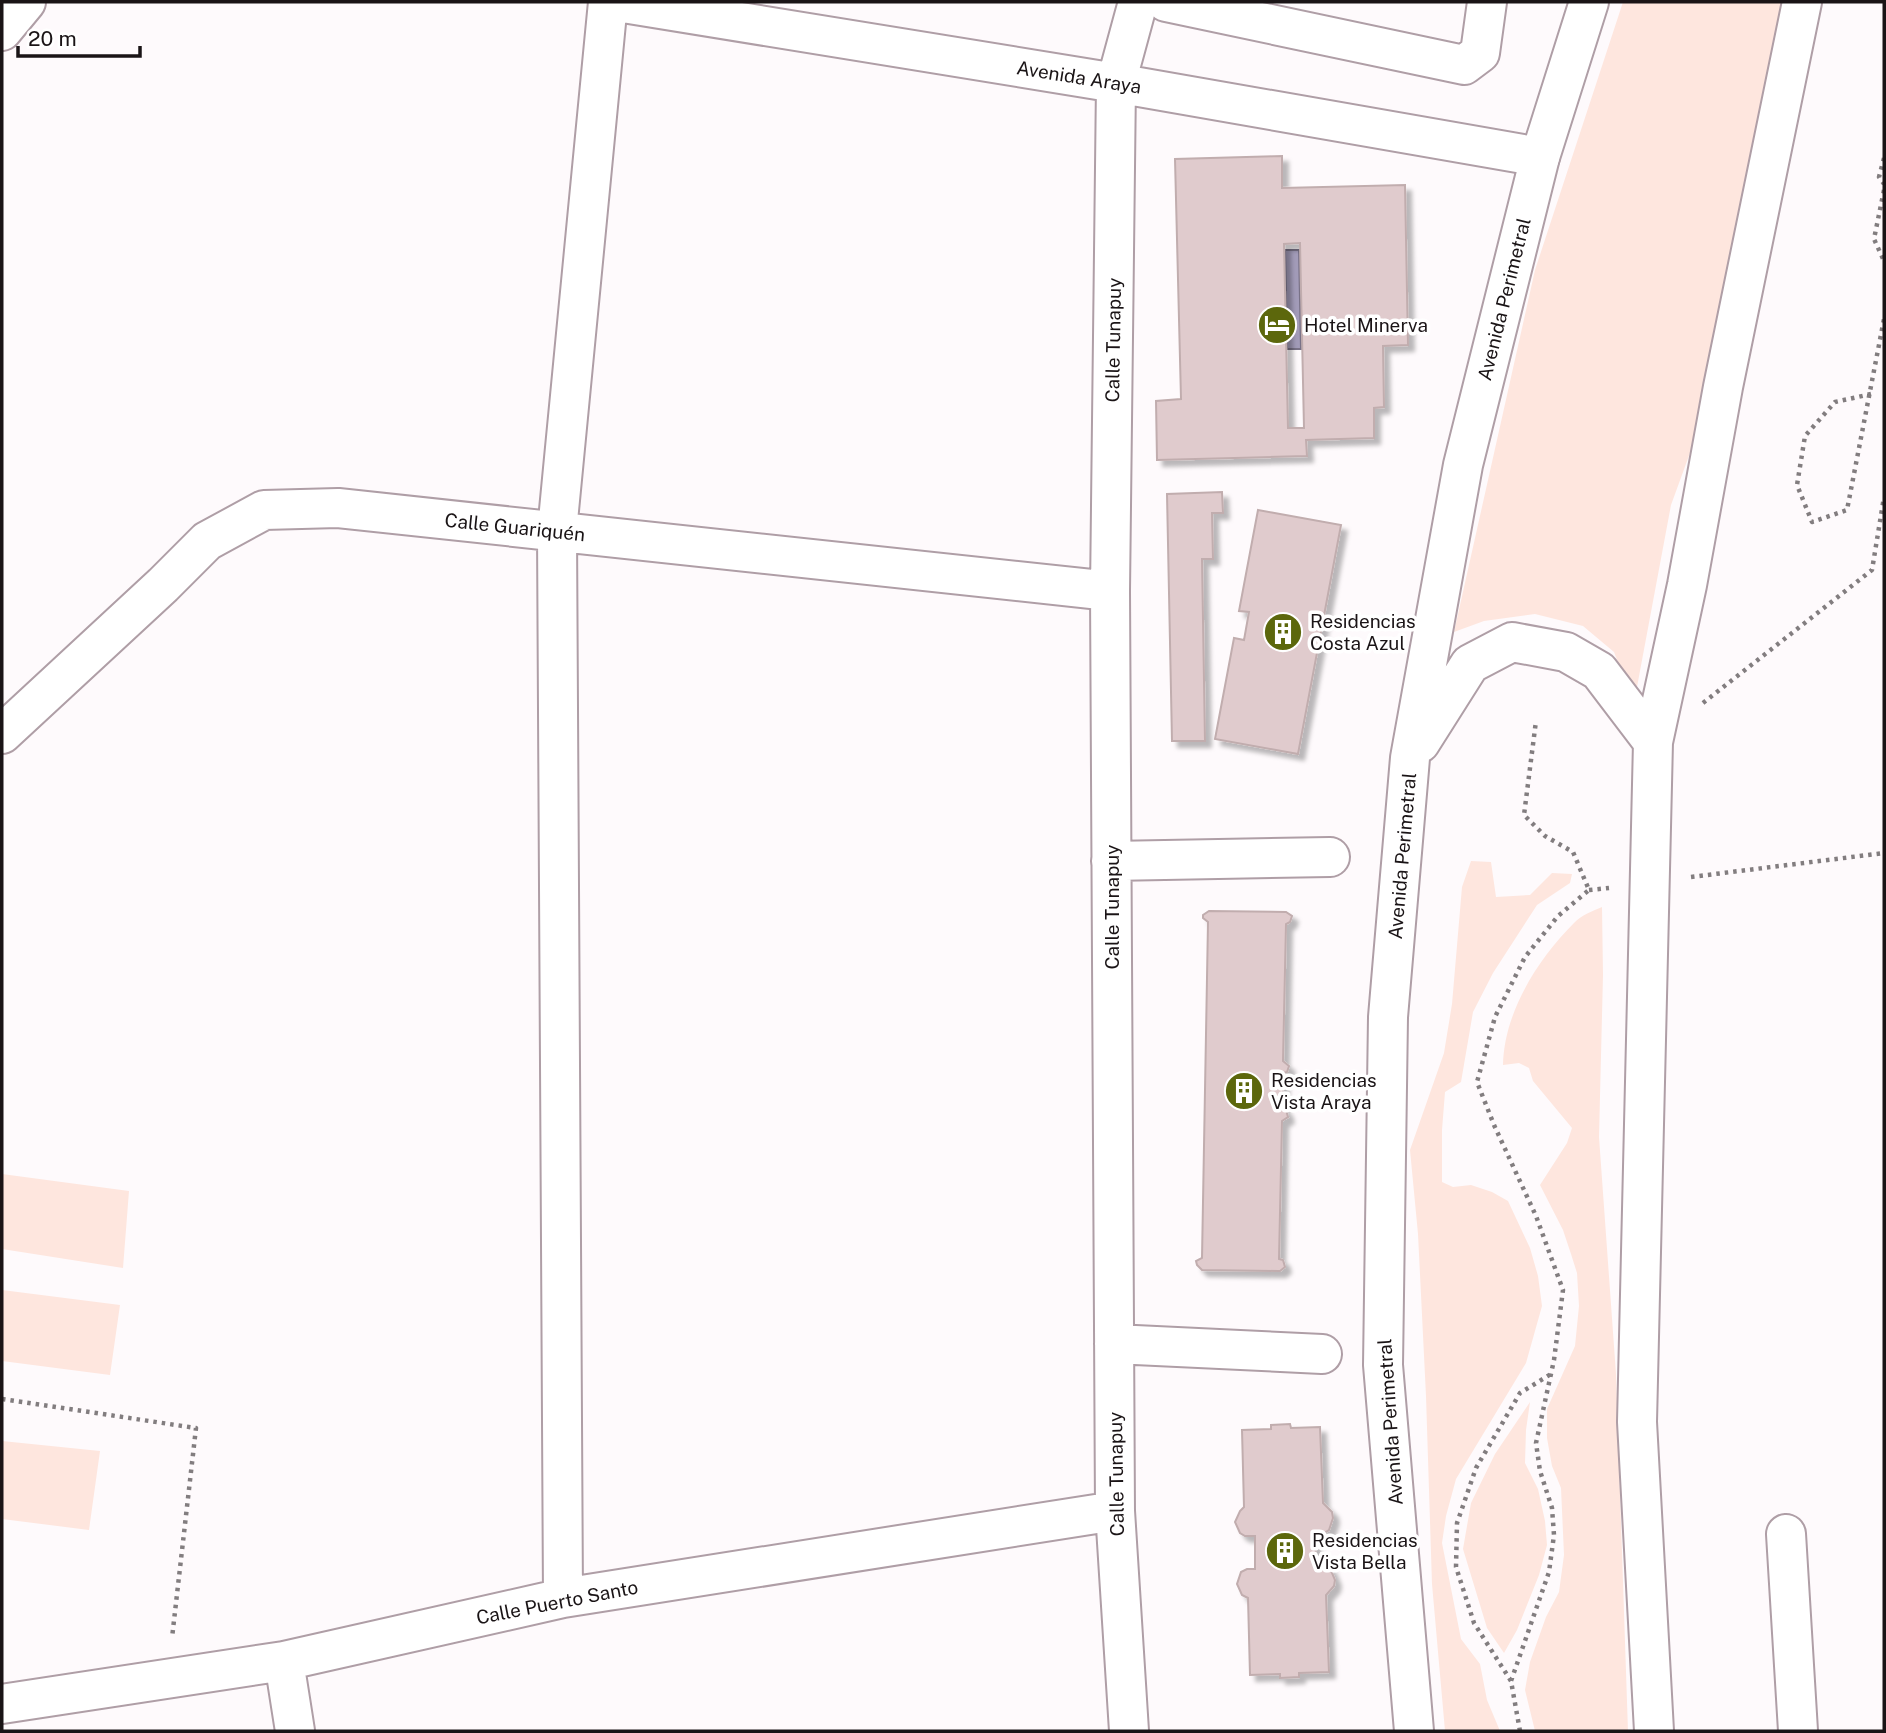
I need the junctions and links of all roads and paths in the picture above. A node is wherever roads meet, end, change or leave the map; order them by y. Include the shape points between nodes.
1 (608, 2) edge
2 (617, 2) edge
3 (1138, 2) edge
4 (1166, 2) edge
5 (1487, 2) edge
6 (1590, 2) edge
7 (1802, 2) edge
8 (1116, 83) junction
9 (1540, 157) junction
10 (1884, 158) edge
11 (1884, 184) edge
12 (1884, 190) edge
13 (1884, 261) edge
14 (1884, 318) edge
15 (1871, 394) junction
16 (1884, 497) edge
17 (557, 531) junction
18 (1110, 591) junction
19 (1536, 721) dead end
20 (2, 734) edge
21 (1653, 742) junction
22 (1410, 758) junction
23 (1884, 853) edge
24 (1330, 858) dead end
25 (1111, 861) junction
26 (1650, 882) junction
27 (1589, 890) junction
28 (1114, 1344) junction
29 (1322, 1354) dead end
30 (1552, 1373) junction
31 (2, 1399) edge
32 (1115, 1511) junction
33 (1786, 1534) dead end
34 (563, 1598) junction
35 (284, 1661) junction
36 (167, 1680) junction
37 (1511, 1681) junction
38 (2, 1704) edge
39 (295, 1731) edge
40 (1129, 1731) edge
41 (1414, 1731) edge
42 (1520, 1731) edge
43 (1654, 1731) edge
44 (1798, 1731) edge

1 - 17 street
2 - 8 street, Avenida Araya
3 - 8 street, Calle Tunapuy
4 - 5 street via 1464,65 1480,53
6 - 9 street, Avenida Perimetral
7 - 21 street
8 - 9 street, Avenida Araya
8 - 18 street, Calle Tunapuy
9 - 22 street, Avenida Perimetral via 1463,465
10 - 11 path via 1879,177
12 - 13 path via 1874,239
14 - 15 path
15 - 15 path via 1847,510 1812,522 1797,485 1805,436 1836,402
16 - 21 path via 1872,570
17 - 18 street, Calle Guariquén
17 - 20 street, Calle Guariquén via 338,508 264,510 207,541
17 - 34 street
18 - 25 street, Calle Tunapuy
19 - 27 path via 1524,815 1545,836 1573,852
21 - 22 street via 1599,671 1566,652 1512,642 1470,664
21 - 26 street
22 - 41 street, Avenida Perimetral via 1388,1017 1383,1365
23 - 26 path
24 - 25 street
25 - 28 street, Calle Tunapuy
26 - 27 path
26 - 43 street via 1637,1422
27 - 30 path via 1558,915 1525,957 1495,1017 1477,1082 1563,1290
28 - 29 street
28 - 32 street, Calle Tunapuy
30 - 37 path via 1536,1443 1555,1535 1549,1572
30 - 37 path via 1520,1392 1476,1468 1457,1523 1456,1567 1474,1623
31 - 36 path via 196,1427
32 - 34 street, Calle Puerto Santo
32 - 40 street, Calle Tunapuy
33 - 44 street
34 - 35 street, Calle Puerto Santo
35 - 36 street, Calle Puerto Santo
35 - 39 street
36 - 38 street, Calle Puerto Santo
37 - 42 path

